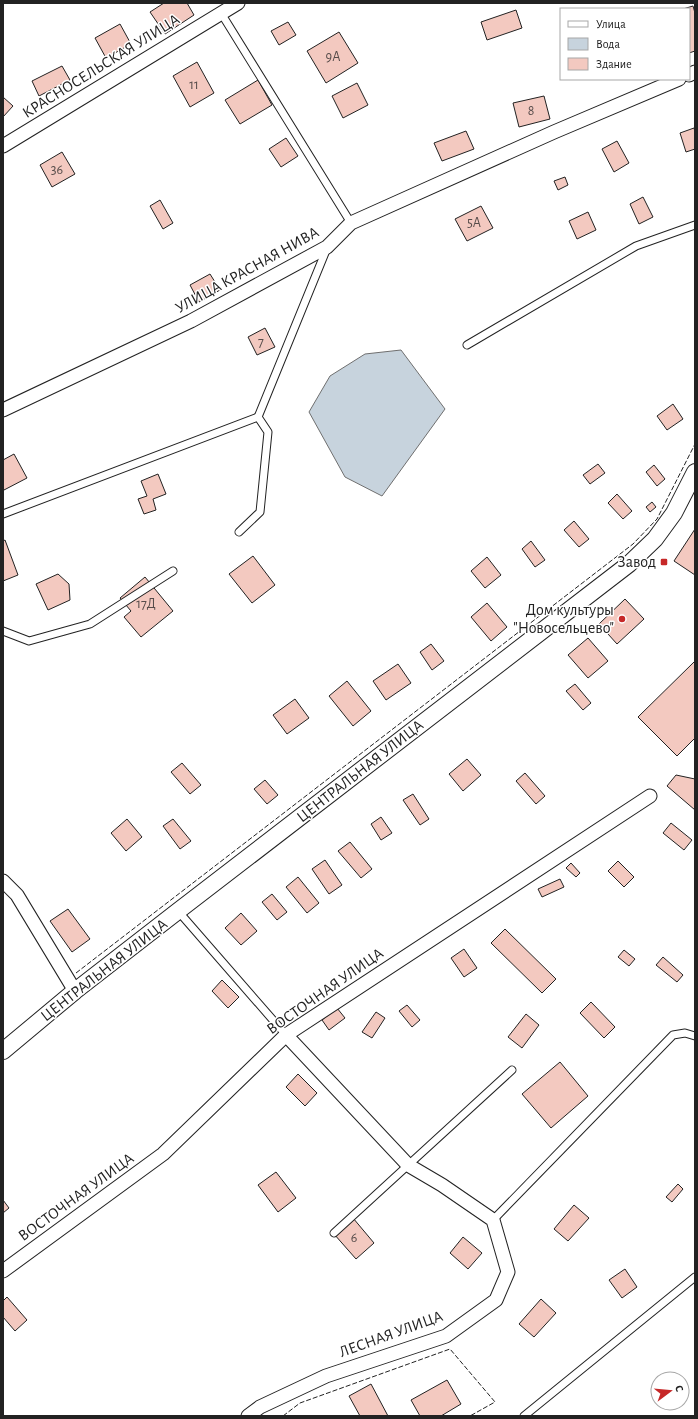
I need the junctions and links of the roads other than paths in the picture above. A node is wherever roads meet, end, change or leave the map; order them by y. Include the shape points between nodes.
1 (238, 3) edge
2 (221, 13) junction
3 (677, 80) edge
4 (3, 146) edge
5 (351, 223) junction
6 (695, 226) edge
7 (327, 247) junction
8 (467, 345) dead end
9 (3, 410) edge
10 (258, 417) junction
11 (695, 472) edge
12 (3, 514) edge
13 (240, 532) dead end
14 (173, 571) dead end
15 (3, 631) edge
16 (650, 796) dead end
17 (3, 881) edge
18 (178, 911) junction
19 (75, 991) junction
20 (286, 1035) junction
21 (695, 1036) edge
22 (3, 1051) edge
23 (512, 1070) dead end
24 (408, 1165) junction
25 (493, 1220) junction
26 (334, 1233) dead end
27 (3, 1271) edge
28 (695, 1277) edge
29 (248, 1416) edge
30 (524, 1416) edge

1 - 2 street, КРАСНОСЕЛЬСКАЯ УЛИЦА
2 - 4 street, КРАСНОСЕЛЬСКАЯ УЛИЦА
2 - 5 lane
3 - 5 street, УЛИЦА КРАСНАЯ НИВА
5 - 7 street, УЛИЦА КРАСНАЯ НИВА
6 - 8 lane via 636,246
7 - 9 street, УЛИЦА КРАСНАЯ НИВА via 191,321
7 - 10 lane
10 - 12 lane
10 - 13 lane via 268,432 260,512
11 - 18 street, ЦЕНТРАЛЬНАЯ УЛИЦА via 674,513 655,539 629,564
14 - 15 lane via 90,624 29,641
16 - 20 street, ВОСТОЧНАЯ УЛИЦА
17 - 19 street via 17,895
18 - 19 street, ЦЕНТРАЛЬНАЯ УЛИЦА
18 - 20 lane
19 - 22 street, ЦЕНТРАЛЬНАЯ УЛИЦА
20 - 24 street
20 - 27 street, ВОСТОЧНАЯ УЛИЦА via 163,1154
21 - 25 lane via 685,1033 673,1035
23 - 24 lane
24 - 25 street
24 - 26 lane
25 - 29 street, ЛЕСНАЯ УЛИЦА via 508,1272 496,1300 446,1336 326,1376 260,1407
28 - 30 lane

